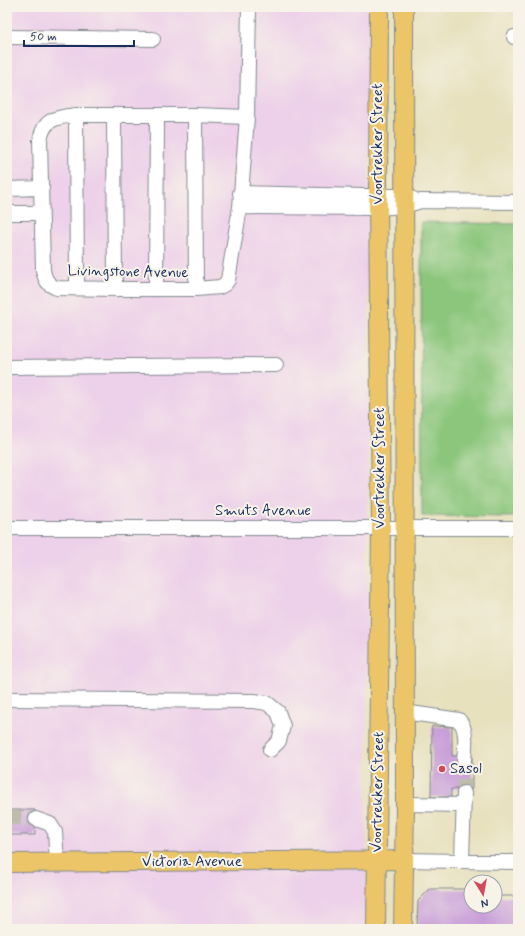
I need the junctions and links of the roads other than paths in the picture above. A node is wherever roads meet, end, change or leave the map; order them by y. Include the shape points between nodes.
1 (249, 7) edge
2 (379, 7) edge
3 (404, 7) edge
4 (7, 37) edge
5 (153, 39) dead end
6 (76, 115) junction
7 (114, 115) junction
8 (157, 115) junction
9 (195, 115) junction
10 (247, 118) junction
11 (42, 188) junction
12 (7, 189) edge
13 (240, 193) junction
14 (409, 201) junction
15 (378, 202) junction
16 (518, 202) edge
17 (240, 207) junction
18 (7, 213) edge
19 (41, 213) junction
20 (77, 288) junction
21 (156, 289) junction
22 (196, 289) junction
23 (115, 290) junction
24 (276, 365) dead end
25 (7, 367) edge
26 (7, 528) edge
27 (380, 528) junction
28 (404, 528) junction
29 (518, 528) edge
30 (7, 699) edge
31 (404, 712) junction
32 (270, 750) dead end
33 (464, 760) tunnel mouth
34 (405, 804) junction
35 (36, 819) tunnel mouth
36 (377, 860) junction
37 (404, 860) junction
38 (462, 861) junction
39 (518, 862) edge
40 (7, 863) edge
41 (57, 863) junction
42 (376, 929) edge
43 (404, 929) edge

1 - 10 street, Livingstone Avenue
2 - 15 main road, Voortrekker Street
3 - 14 main road, Voortrekker Street
4 - 5 street
6 - 7 street, Livingstone Avenue
6 - 11 street, Livingstone Avenue via 52,119 44,128 40,140
6 - 20 street
7 - 8 street, Livingstone Avenue
7 - 23 street
8 - 9 street, Livingstone Avenue
8 - 21 street
9 - 10 street, Livingstone Avenue
9 - 22 street
10 - 13 street, Livingstone Avenue
11 - 12 street
11 - 19 street, Livingstone Avenue
13 - 15 street
13 - 17 street, Livingstone Avenue
14 - 15 street
14 - 16 street
14 - 28 main road, Voortrekker Street
15 - 17 street
15 - 27 main road, Voortrekker Street
17 - 22 street, Livingstone Avenue via 228,280 220,287
18 - 19 street
19 - 20 street, Livingstone Avenue via 43,270 46,281 57,288
20 - 23 street, Livingstone Avenue
21 - 22 street, Livingstone Avenue
21 - 23 street, Livingstone Avenue
24 - 25 street
26 - 27 street, Smuts Avenue
27 - 28 street, Smuts Avenue
27 - 36 main road, Voortrekker Street
28 - 29 street, Smuts Avenue
28 - 31 main road, Voortrekker Street
30 - 32 street via 267,703 278,712 283,726 279,741
31 - 33 street via 459,720 465,734
31 - 34 main road, Voortrekker Street
34 - 37 main road, Voortrekker Street
34 - 38 street via 463,799
35 - 41 street via 50,824 55,832
36 - 37 main road, Victoria Avenue
36 - 41 main road, Victoria Avenue
36 - 42 main road, Voortrekker Street
37 - 38 street
37 - 43 main road, Voortrekker Street
38 - 39 street
40 - 41 main road, Victoria Avenue

